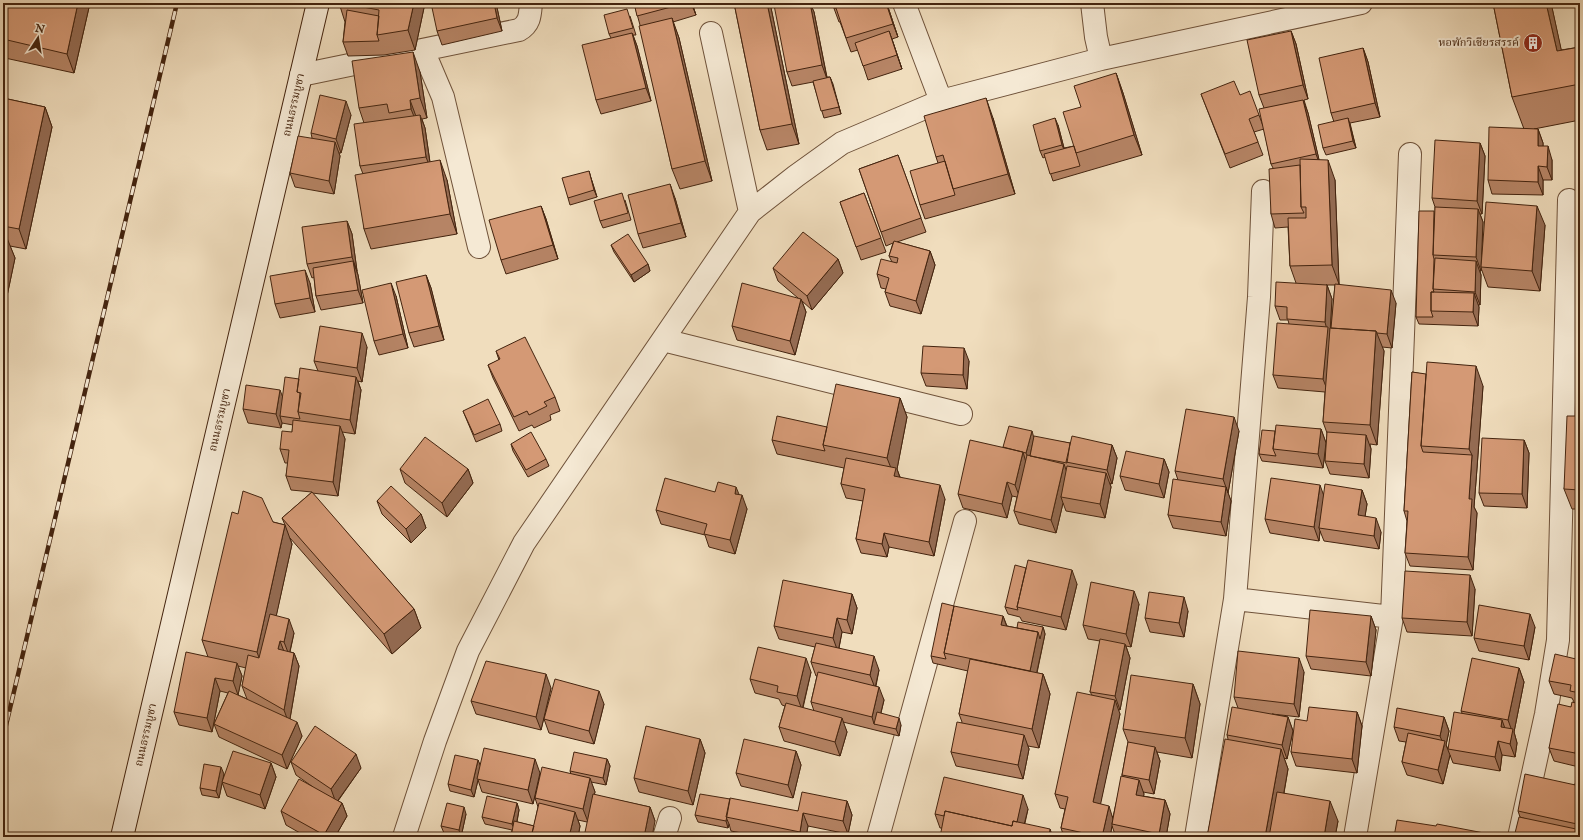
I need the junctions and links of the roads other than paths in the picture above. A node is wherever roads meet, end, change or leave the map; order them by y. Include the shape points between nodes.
1 (318, 3) edge
2 (531, 3) edge
3 (904, 3) edge
4 (1092, 3) edge
5 (1360, 3) edge
6 (712, 33) dead end
7 (423, 50) junction
8 (1101, 59) junction
9 (301, 75) junction
10 (941, 101) junction
11 (1410, 154) dead end
12 (1263, 191) dead end
13 (1568, 200) dead end
14 (750, 212) junction
15 (479, 247) dead end
16 (663, 340) junction
17 (961, 414) dead end
18 (965, 521) dead end
19 (1235, 598) junction
20 (1392, 617) junction
21 (122, 837) edge
22 (404, 837) edge
23 (878, 837) edge
24 (1196, 837) edge
25 (1355, 837) edge
26 (1519, 837) edge

1 - 9 street, ถนนธรรมบูชา
2 - 7 street via 529,20 526,26 519,30
3 - 10 street
4 - 8 street
5 - 8 street
6 - 14 street
7 - 9 street
7 - 15 street via 443,97
8 - 10 street
9 - 21 street, ถนนธรรมบูชา
10 - 14 street via 842,143
11 - 20 street
12 - 19 street via 1259,297
13 - 26 street via 1558,640 1546,714
14 - 16 street
16 - 17 street
16 - 22 street via 524,543 468,651
18 - 23 street
19 - 20 street
19 - 24 street
20 - 25 street

